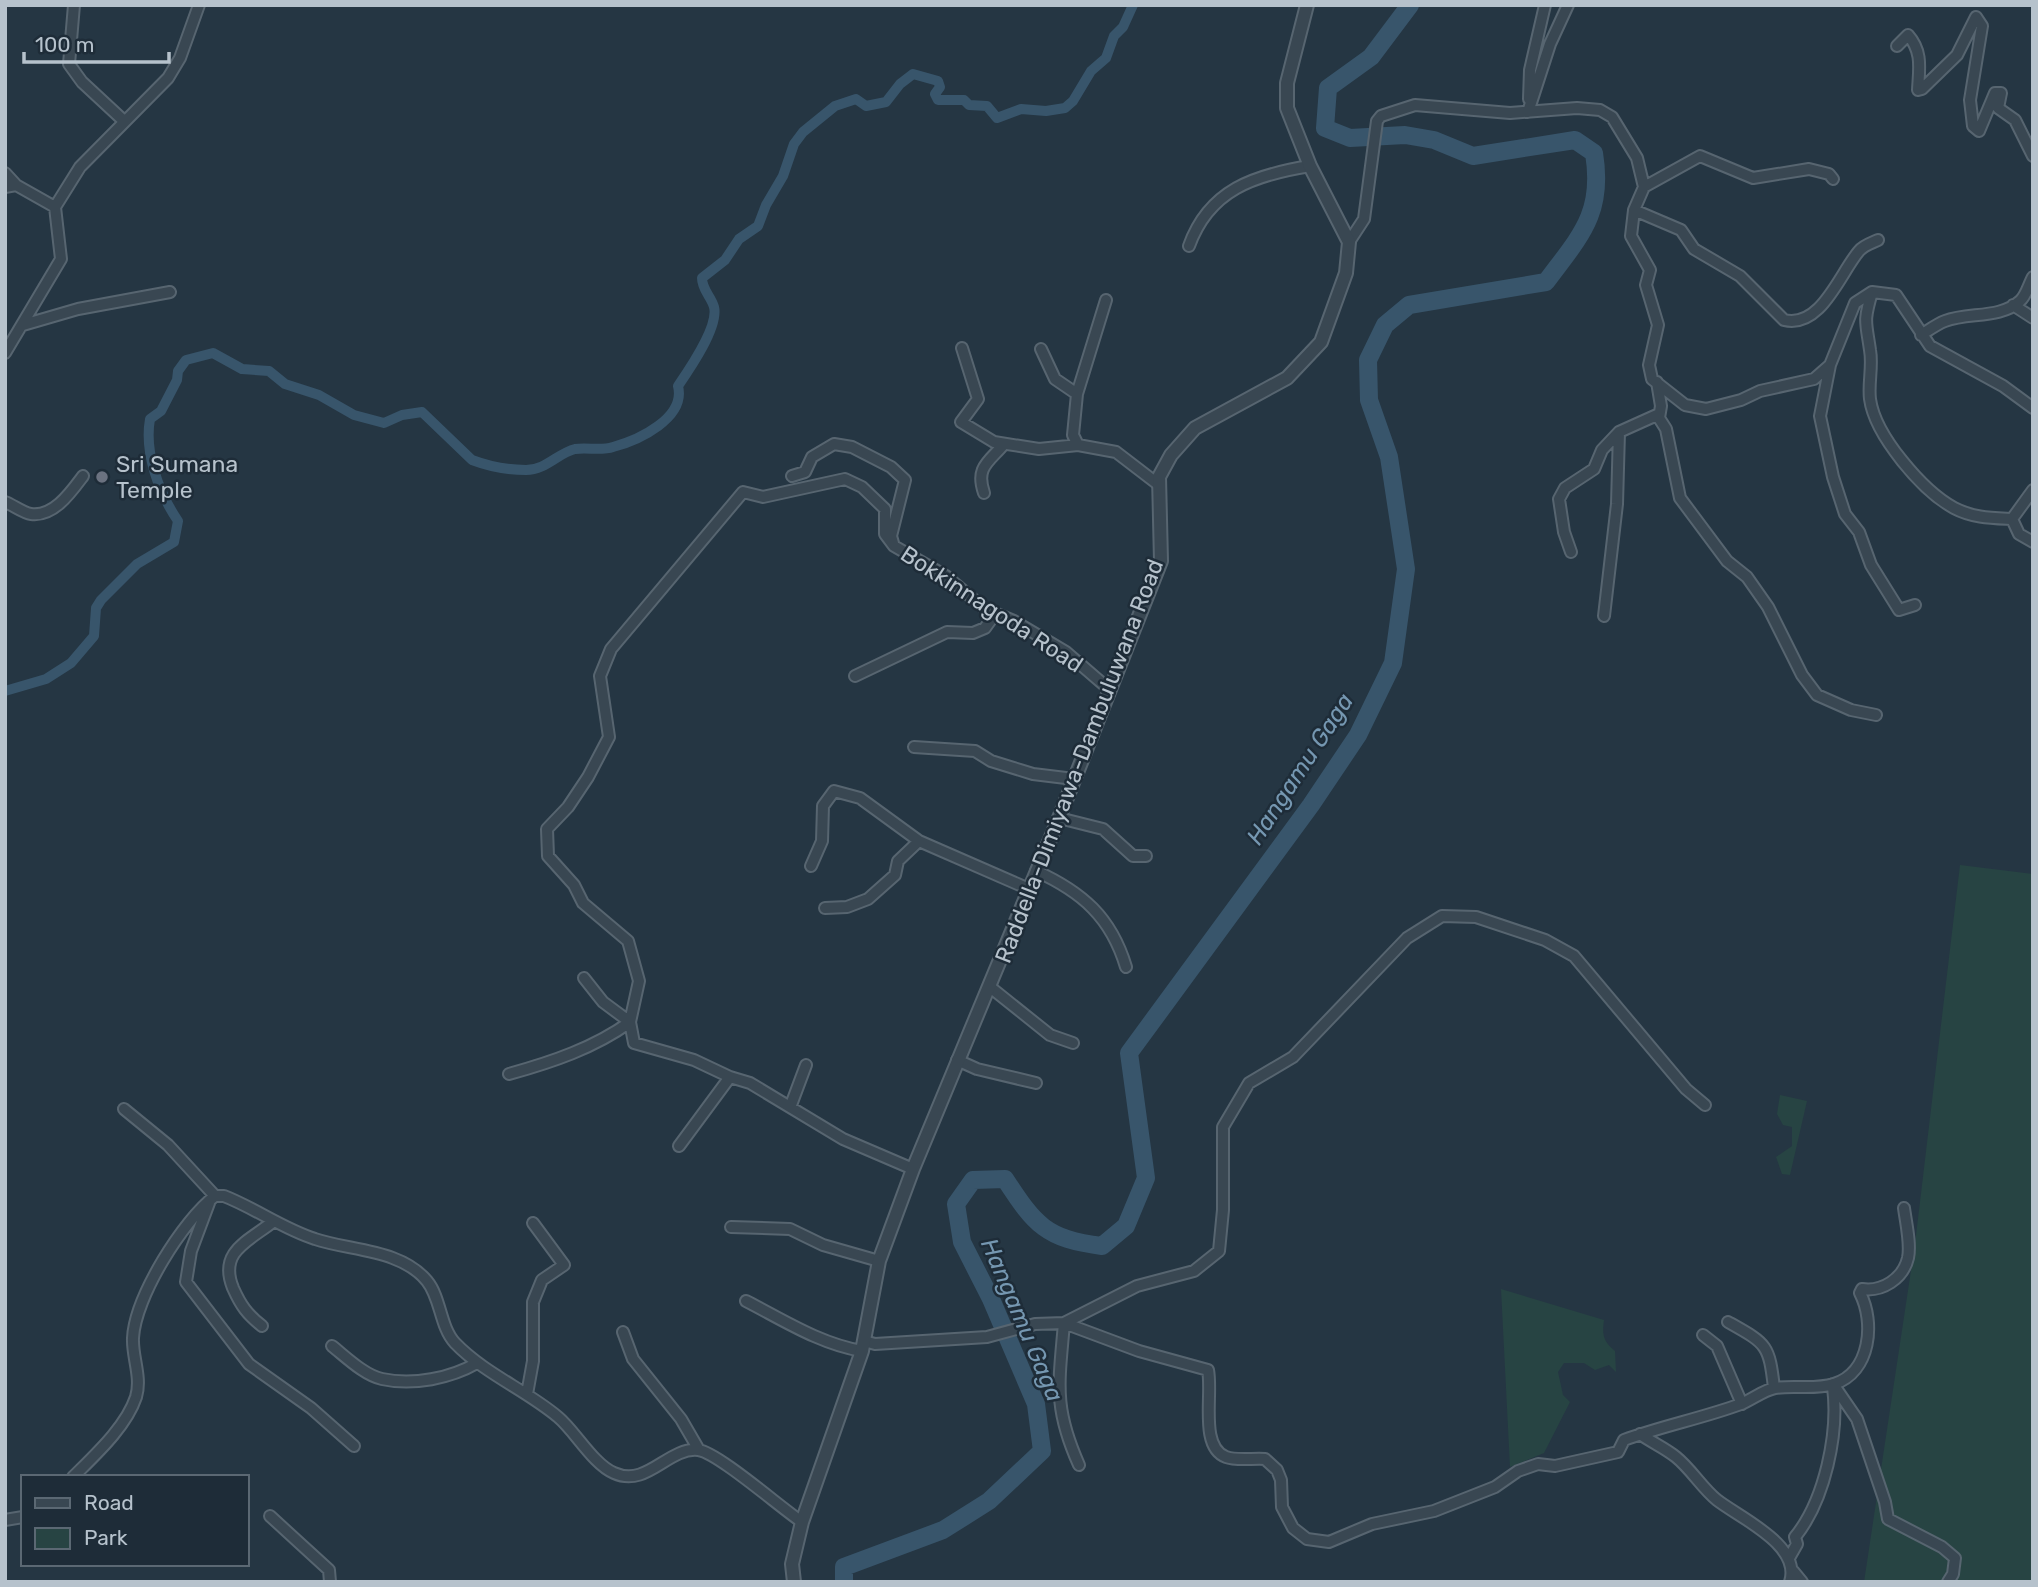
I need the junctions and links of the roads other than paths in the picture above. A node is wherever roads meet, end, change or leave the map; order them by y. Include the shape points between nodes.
1 (74, 5) edge
2 (199, 5) edge
3 (1307, 5) edge
4 (1545, 5) edge
5 (1569, 5) edge
6 (1897, 46) dead end
7 (1528, 112) junction
8 (124, 121) junction
9 (2033, 156) edge
10 (1310, 166) junction
11 (5, 173) edge
12 (1833, 179) dead end
13 (11, 186) edge
14 (1644, 187) junction
15 (55, 207) junction
16 (1634, 210) junction
17 (1878, 240) dead end
18 (1349, 242) junction
19 (1189, 246) dead end
20 (2033, 277) edge
21 (170, 292) dead end
22 (1872, 292) junction
23 (1106, 300) dead end
24 (2013, 305) junction
25 (2033, 318) edge
26 (23, 325) junction
27 (1922, 335) junction
28 (962, 348) dead end
29 (1041, 349) dead end
30 (5, 353) edge
31 (1830, 365) junction
32 (1657, 382) junction
33 (1077, 394) junction
34 (2033, 408) edge
35 (1660, 414) junction
36 (1619, 432) junction
37 (1004, 443) junction
38 (1078, 444) junction
39 (83, 476) dead end
40 (792, 476) dead end
41 (1159, 485) junction
42 (2033, 490) edge
43 (984, 493) dead end
44 (5, 502) edge
45 (2012, 519) junction
46 (2033, 541) edge
47 (894, 546) junction
48 (1571, 552) dead end
49 (1915, 604) dead end
50 (995, 614) junction
51 (1604, 616) dead end
52 (855, 676) dead end
53 (1110, 690) junction
54 (1876, 715) dead end
55 (915, 747) dead end
56 (1074, 779) junction
57 (1059, 818) junction
58 (919, 841) junction
59 (1146, 856) dead end
60 (811, 866) dead end
61 (1036, 871) junction
62 (1029, 889) junction
63 (825, 908) dead end
64 (1126, 967) dead end
65 (584, 978) dead end
66 (990, 987) junction
67 (630, 1021) junction
68 (1073, 1043) dead end
69 (957, 1060) junction
70 (806, 1065) dead end
71 (509, 1074) dead end
72 (730, 1077) junction
73 (1036, 1083) dead end
74 (791, 1105) junction
75 (1705, 1105) dead end
76 (124, 1109) dead end
77 (679, 1146) dead end
78 (913, 1169) junction
79 (213, 1198) junction
80 (1904, 1209) dead end
81 (274, 1221) junction
82 (533, 1223) dead end
83 (731, 1227) dead end
84 (879, 1261) junction
85 (746, 1301) dead end
86 (1728, 1322) dead end
87 (1064, 1323) junction
88 (262, 1326) dead end
89 (623, 1332) dead end
90 (1703, 1335) dead end
91 (332, 1346) dead end
92 (863, 1346) junction
93 (477, 1363) junction
94 (1832, 1384) junction
95 (1774, 1388) junction
96 (527, 1394) junction
97 (1742, 1404) junction
98 (1640, 1434) junction
99 (354, 1446) dead end
100 (699, 1450) junction
101 (1079, 1465) dead end
102 (75, 1475) edge
103 (270, 1516) dead end
104 (802, 1522) junction
105 (1789, 1558) junction
106 (1792, 1576) edge
107 (330, 1582) edge
108 (794, 1582) edge
109 (1802, 1582) edge
110 (1948, 1582) edge

1 - 8 street via 69,64
2 - 8 street via 168,78
3 - 10 street via 1287,83 1287,107
4 - 7 street via 1530,70
5 - 7 street via 1550,44
6 - 9 street via 1908,35 1916,43 1918,90 1922,89 1957,55 1976,17 1982,26 1970,100 1973,126 1979,131 1995,93 2001,93 1998,108 2015,120
7 - 14 street via 1577,108 1600,110 1612,117 1637,158
7 - 18 street via 1415,105 1381,116 1364,219
8 - 15 street via 80,167
10 - 18 street
10 - 19 street via 1263,175 1219,197 1195,229
11 - 13 street
12 - 14 street via 1809,169 1753,178 1700,156
13 - 15 street
14 - 16 street
15 - 26 street via 61,260
16 - 17 street via 1681,230 1694,248 1740,276 1784,320 1794,323 1824,303 1861,248
16 - 32 street via 1632,236 1650,270 1646,285 1658,325 1649,365
18 - 41 street, Raddella-Dimiyawa-Dambuluwana Road via 1346,273 1321,342 1287,377 1195,428 1171,455
20 - 24 street via 2021,301
21 - 26 street via 78,309
22 - 27 street via 1896,295
22 - 31 street via 1855,303
22 - 45 street via 1864,325 1870,351 1870,401 1884,433 1928,490 1979,517
23 - 33 street
24 - 25 street
24 - 27 street via 1996,314 1977,313 1944,321
26 - 30 street
27 - 34 street via 1930,346
28 - 37 street via 978,399 961,422
29 - 33 street via 1055,379
31 - 32 street via 1814,379 1706,409 1685,405
31 - 49 street via 1820,416 1845,514 1899,610
32 - 35 street
33 - 38 street via 1073,435
35 - 36 street
35 - 54 street via 1680,498 1768,607 1802,675 1817,695 1850,710
36 - 48 street via 1602,450 1594,469 1564,488 1559,499
36 - 51 street
37 - 38 street via 1039,449
37 - 43 street via 981,467
38 - 41 street via 1115,452
39 - 44 street via 62,502 46,512 31,514
40 - 47 street via 805,472 813,457 834,444 852,447 891,467 905,480 891,536
41 - 53 street, Raddella-Dimiyawa-Dambuluwana Road via 1161,561
42 - 45 street
45 - 46 street via 2019,534
47 - 50 street, Bokkinnagoda Road via 946,576
47 - 67 street, Bokkinnagoda Road via 885,534 885,509 845,479 763,497 743,492 611,649 600,676 609,737 582,787 547,829 548,856 583,903 628,942 639,981
50 - 52 street via 985,628 973,633 947,632
50 - 53 street, Bokkinnagoda Road via 1066,652
53 - 56 street, Raddella-Dimiyawa-Dambuluwana Road
55 - 56 street via 975,751 1033,774
56 - 57 street, Raddella-Dimiyawa-Dambuluwana Road
57 - 59 street via 1103,828 1133,856
57 - 61 street, Raddella-Dimiyawa-Dambuluwana Road
58 - 60 street via 860,798 834,792 822,806 822,841
58 - 62 street
58 - 63 street via 898,861 895,875 868,899 847,907
61 - 62 street, Raddella-Dimiyawa-Dambuluwana Road
61 - 64 street via 1066,885 1091,905 1117,937
62 - 66 street, Raddella-Dimiyawa-Dambuluwana Road
65 - 67 street via 603,1002
66 - 68 street via 1050,1035
66 - 69 street, Raddella-Dimiyawa-Dambuluwana Road
67 - 71 street via 611,1036 553,1062
67 - 72 street via 634,1043 694,1060
69 - 73 street
69 - 78 street, Raddella-Dimiyawa-Dambuluwana Road
70 - 74 street
72 - 74 street
72 - 77 street
74 - 78 street via 843,1139
75 - 87 street via 1686,1089 1574,956 1545,940 1476,917 1442,916 1407,938 1293,1057 1249,1083 1223,1127 1219,1251 1194,1271 1138,1286
76 - 79 street via 168,1145
78 - 84 street, Raddella-Dimiyawa-Dambuluwana Road
79 - 81 street via 224,1196 241,1202
79 - 99 street via 191,1251 186,1282 250,1364
79 - 102 street via 174,1244 140,1304 133,1338 136,1396 121,1422
80 - 94 street via 1908,1257 1903,1270 1887,1287 1862,1289 1869,1311 1868,1344 1852,1374
81 - 88 street via 234,1252 227,1263 243,1311
81 - 93 street via 314,1239 395,1259 427,1281 453,1341
82 - 96 street via 564,1265 542,1280 533,1302 533,1361
83 - 84 street via 790,1229 823,1245
84 - 92 street, Raddella-Dimiyawa-Dambuluwana Road
85 - 92 street via 841,1348
86 - 95 street via 1769,1351
87 - 92 street via 1035,1324 987,1337
87 - 98 street via 1139,1352 1208,1370 1208,1426 1214,1448 1227,1458 1265,1459 1277,1470 1282,1507 1293,1528 1307,1539 1329,1542 1373,1524 1434,1511 1538,1464 1555,1466 1618,1452 1624,1440
87 - 101 street via 1058,1399 1066,1436
89 - 100 street via 633,1359 681,1419
90 - 97 street via 1717,1346
91 - 93 street via 381,1379 413,1381 458,1374
92 - 104 street, Raddella-Dimiyawa-Dambuluwana Road
93 - 96 street
94 - 95 street
94 - 105 street via 1833,1432 1822,1481
94 - 110 street via 1857,1419 1888,1519 1955,1558
95 - 97 street
96 - 100 street via 561,1419 614,1473 651,1472 680,1454
97 - 98 street
98 - 105 street via 1675,1456 1717,1500 1756,1523
100 - 104 street via 725,1463
103 - 107 street via 329,1570
104 - 108 street, Raddella-Dimiyawa-Dambuluwana Road via 792,1564
105 - 106 street
106 - 109 street

